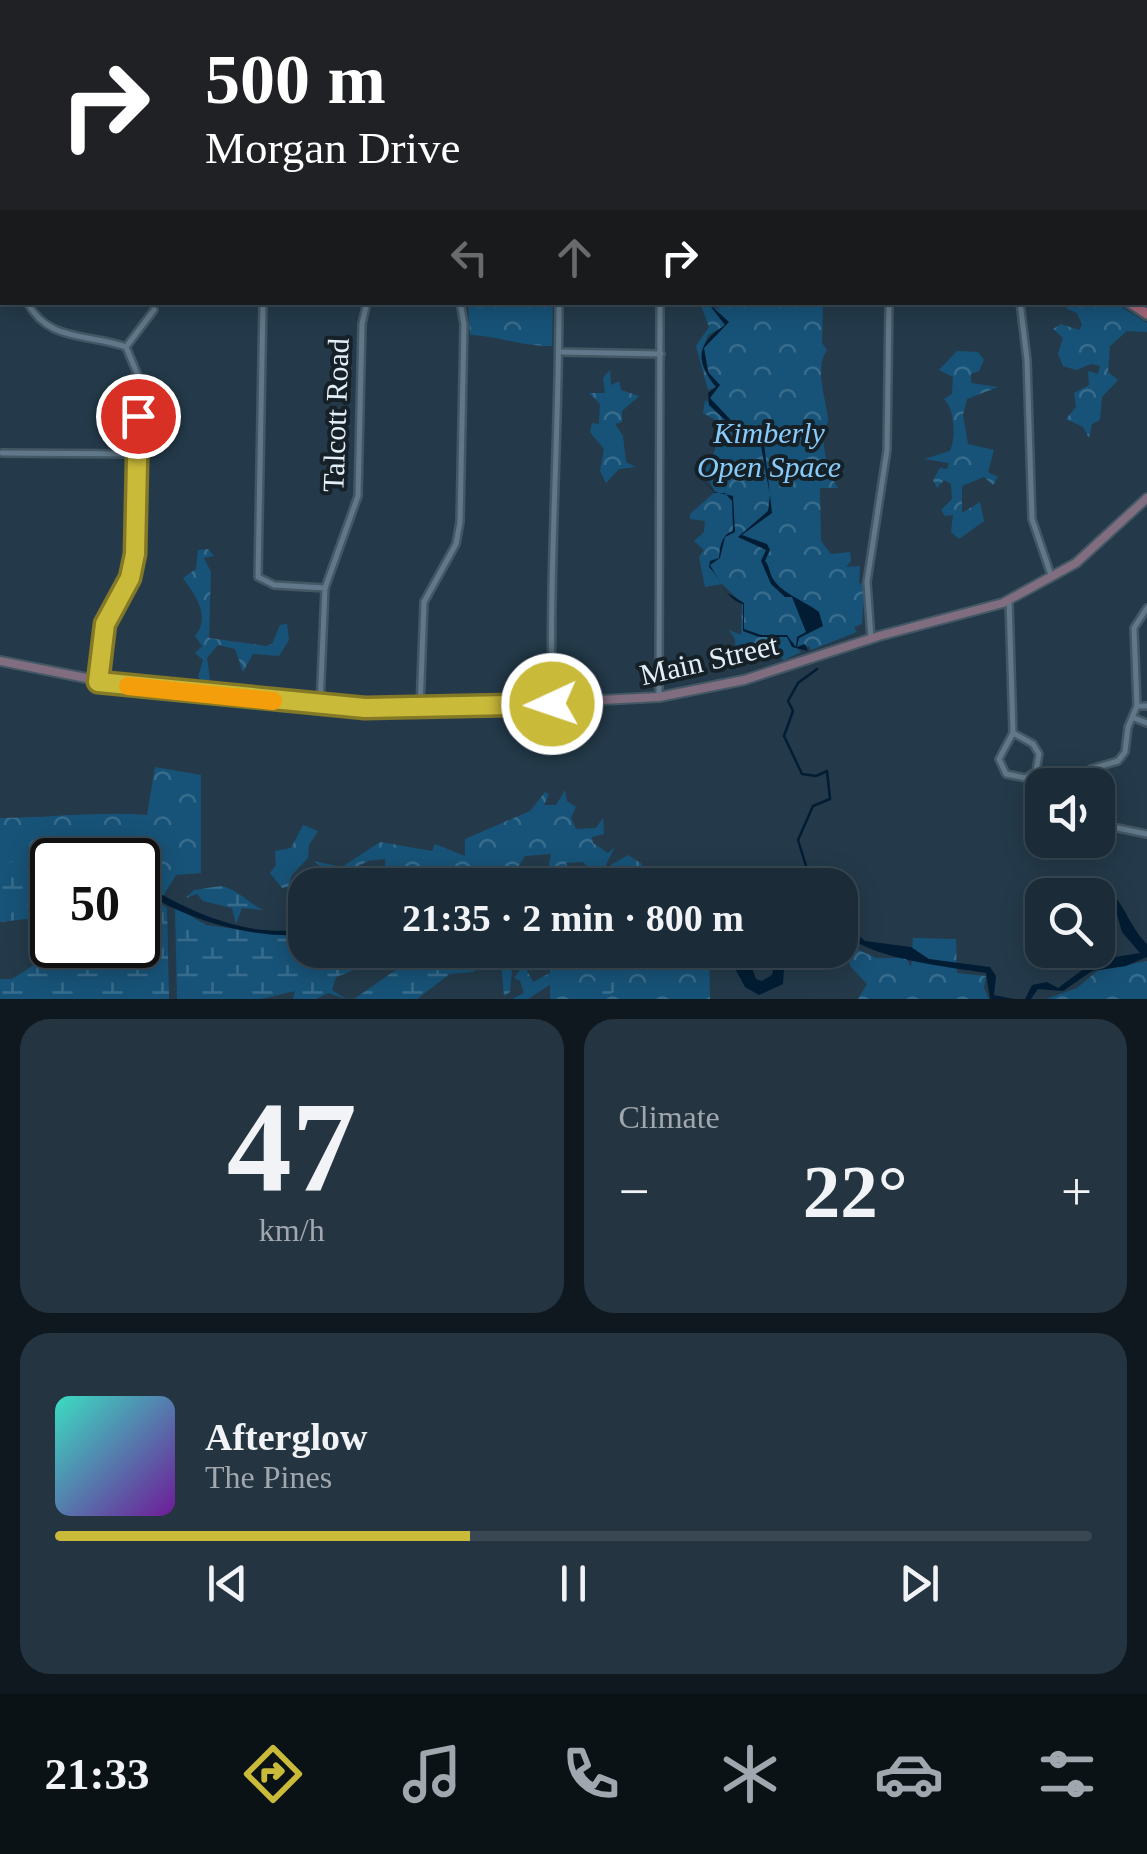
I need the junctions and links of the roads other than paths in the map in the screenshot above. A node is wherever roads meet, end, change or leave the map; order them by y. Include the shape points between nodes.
1 (29, 305) edge
2 (262, 305) edge
3 (366, 305) edge
4 (461, 305) edge
5 (558, 305) edge
6 (660, 305) edge
7 (889, 305) edge
8 (1020, 305) edge
9 (154, 310) dead end
10 (126, 347) junction
11 (559, 352) junction
12 (660, 354) junction
13 (2, 453) edge
14 (136, 454) junction
15 (1144, 505) edge
16 (1053, 577) junction
17 (325, 588) junction
18 (1010, 600) junction
19 (1147, 608) edge
20 (871, 638) junction
21 (0, 661) edge
22 (98, 682) junction
23 (659, 697) junction
24 (552, 704) junction
25 (320, 705) junction
26 (1137, 706) junction
27 (1147, 706) edge
28 (420, 709) junction
29 (1134, 718) junction
30 (1147, 723) edge
31 (1013, 733) junction
32 (1091, 768) edge
33 (1115, 827) edge
34 (1147, 834) edge

1 - 10 street via 54,332
2 - 17 street via 258,577 274,586
3 - 17 street, Talcott Road via 358,496
4 - 28 street via 460,522 456,544 424,602
5 - 11 street
6 - 12 street
7 - 20 street via 888,450 868,582
8 - 16 street via 1032,519
9 - 10 street
10 - 14 street via 140,378
11 - 12 street
11 - 24 street
12 - 23 street
13 - 14 street
14 - 22 street via 135,554 105,624
15 - 16 main road, Main Street
16 - 18 main road, Main Street
17 - 25 street, Talcott Road
18 - 20 main road, Main Street
18 - 31 street
19 - 26 street via 1133,633
20 - 23 main road, Main Street via 744,680
21 - 22 main road, Main Street
22 - 25 main road, Main Street
23 - 24 main road, Main Street
24 - 28 main road, Main Street
25 - 28 main road, Main Street
26 - 27 street
26 - 29 street
29 - 30 street
29 - 32 street via 1123,756
31 - 31 street via 1000,764 1010,777 1026,778 1036,771 1039,754
33 - 34 street

